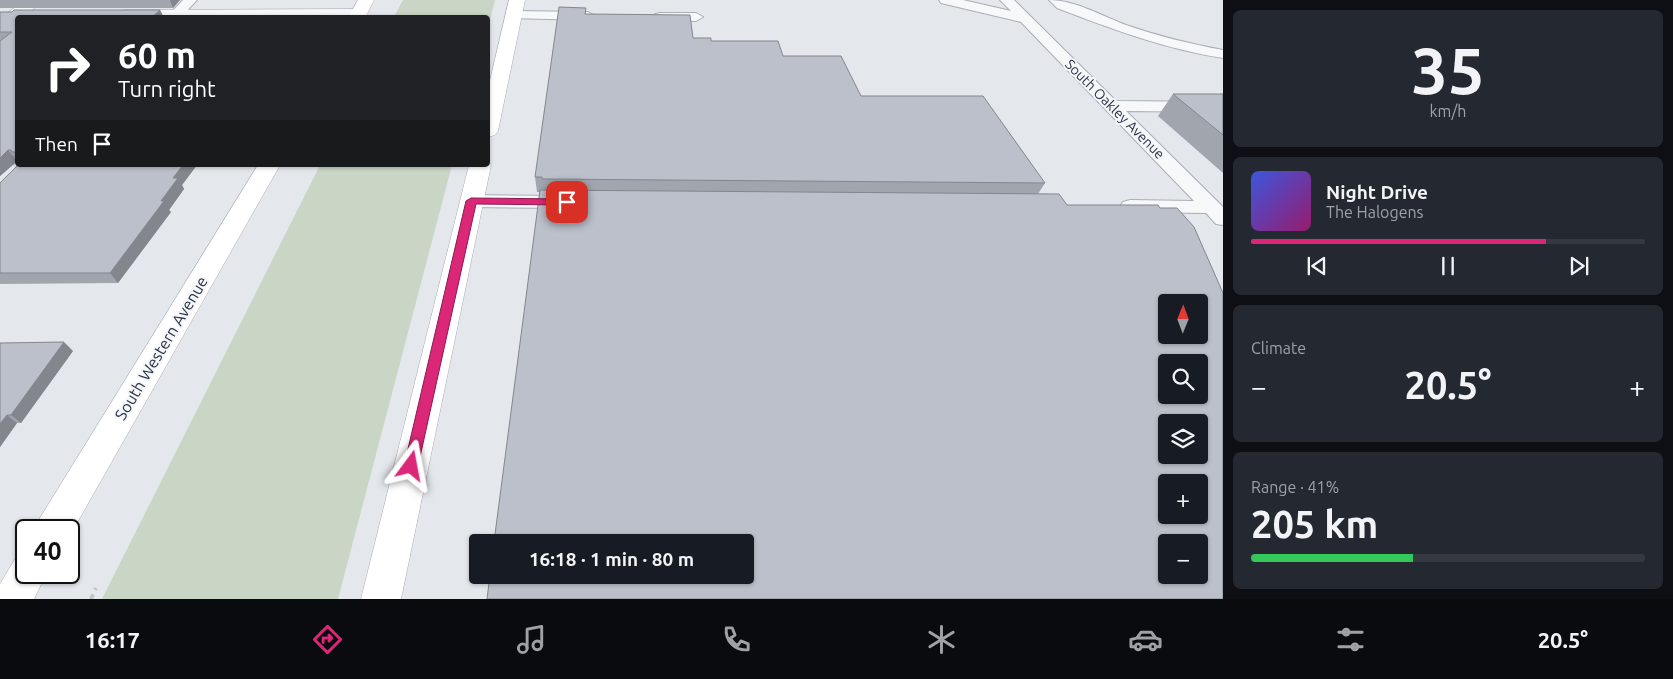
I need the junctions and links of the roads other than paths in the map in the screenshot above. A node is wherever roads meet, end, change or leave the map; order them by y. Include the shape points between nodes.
1 (190, 0) edge
2 (946, 0) edge
3 (1007, 0) edge
4 (1056, 0) edge
5 (39, 7) edge
6 (516, 8) edge
7 (360, 11) edge
8 (8, 15) edge
9 (175, 15) edge
10 (296, 15) edge
11 (599, 16) edge
12 (648, 17) edge
13 (696, 17) dead end
14 (1026, 20) junction
15 (0, 26) edge
16 (1223, 54) edge
17 (1114, 106) junction
18 (1223, 107) edge
19 (490, 121) edge
20 (268, 167) edge
21 (480, 167) edge
22 (471, 201) junction
23 (588, 202) edge
24 (1116, 206) edge
25 (1217, 213) edge
26 (60, 519) edge
27 (21, 584) edge
28 (13, 599) edge
29 (381, 599) edge

1 - 9 lane
2 - 14 lane
3 - 14 lane, South Oakley Avenue
4 - 16 lane via 1125,30 1194,50
5 - 8 street
6 - 11 lane
6 - 19 street
7 - 10 street
8 - 15 street
12 - 13 lane
14 - 17 lane, South Oakley Avenue
17 - 18 lane
17 - 25 lane, South Oakley Avenue
20 - 26 street, South Western Avenue
21 - 22 street
22 - 23 lane
22 - 29 street
24 - 25 lane
27 - 28 street

